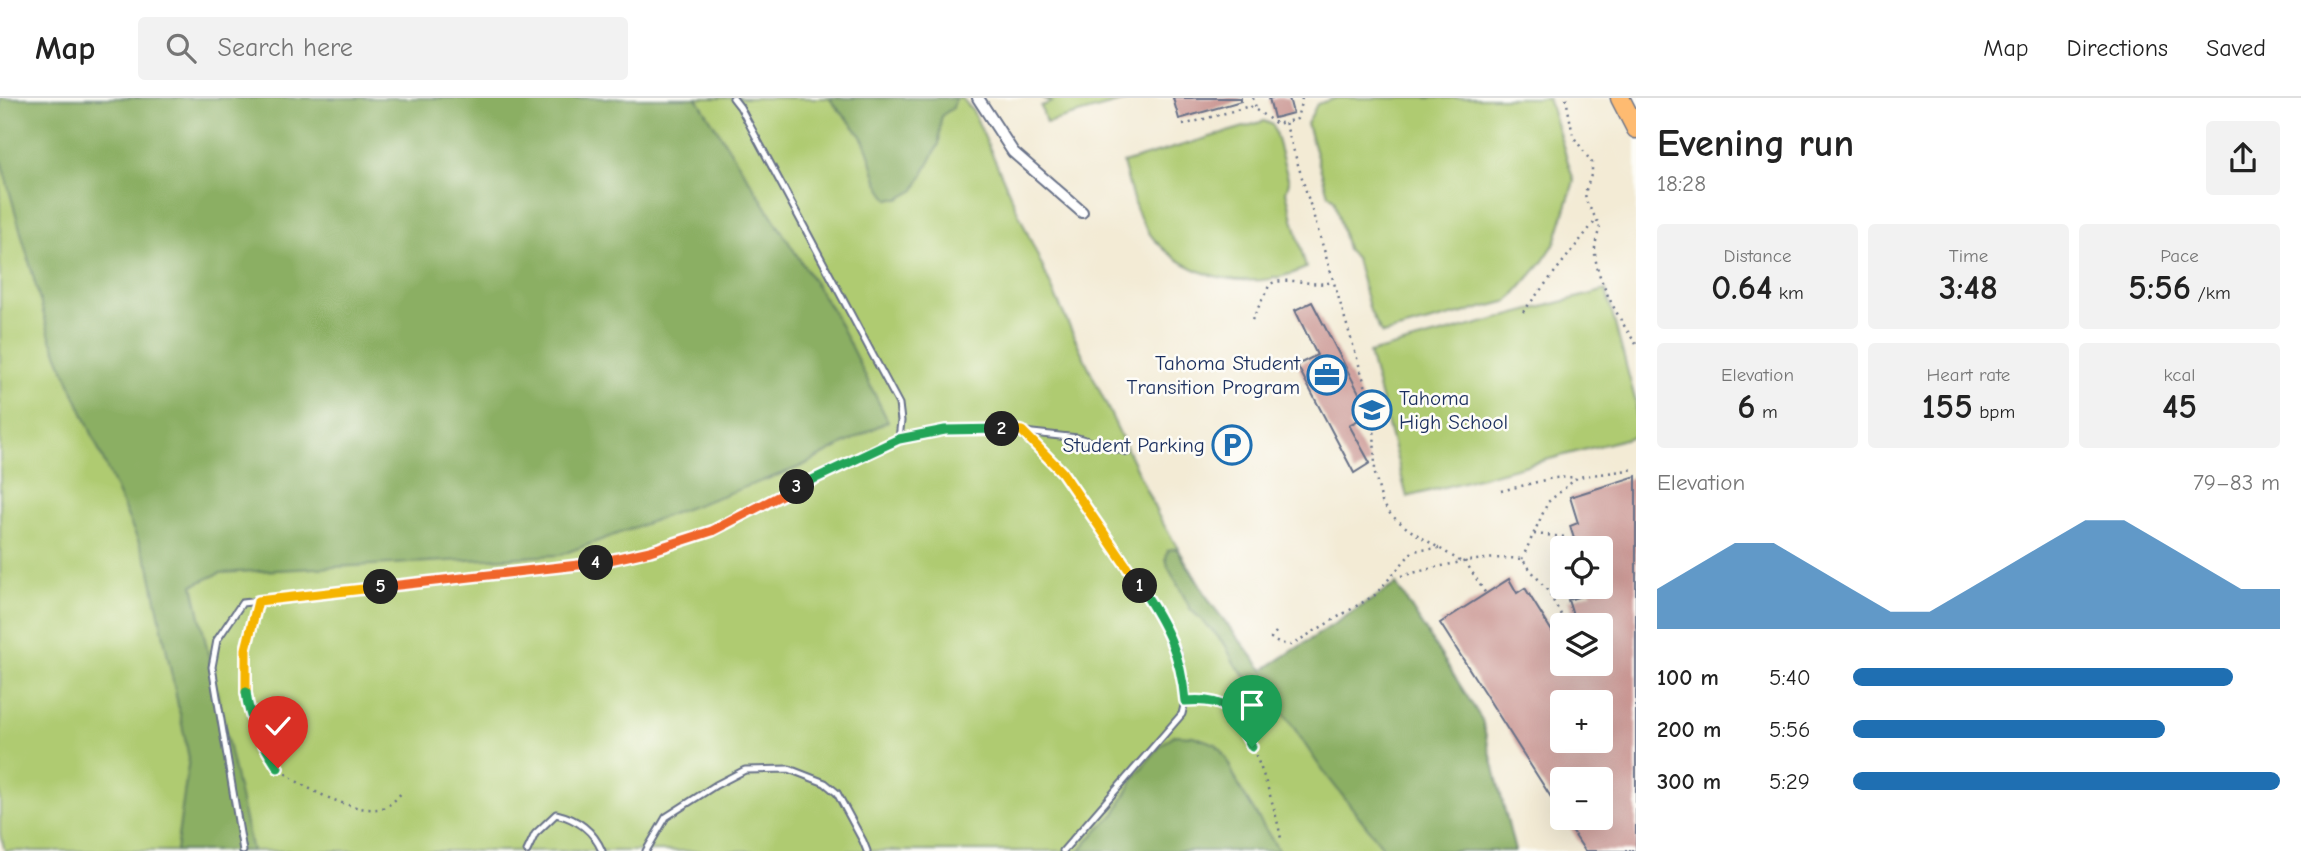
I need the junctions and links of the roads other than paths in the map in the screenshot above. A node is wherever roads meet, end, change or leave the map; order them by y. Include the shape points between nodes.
1 (733, 98) edge
2 (978, 98) edge
3 (1620, 98) edge
4 (1636, 129) edge
5 (1082, 212) dead end
6 (1022, 431) junction
7 (899, 439) junction
8 (1127, 452) dead end
9 (243, 851) edge
10 (527, 851) edge
11 (602, 851) edge
12 (646, 851) edge
13 (867, 851) edge
14 (1063, 851) edge

1 - 7 lane via 899,404
2 - 5 street via 1013,152
3 - 4 main road
6 - 7 lane via 945,430
6 - 8 lane via 1078,438
6 - 14 lane via 1062,472 1154,607 1177,651 1185,701 1182,714
7 - 9 lane via 712,531 650,551 594,564 242,603 217,640 212,667
10 - 11 lane via 535,834 556,814 572,817 595,837
12 - 13 lane via 666,817 716,785 746,770 789,769 825,783 837,793

